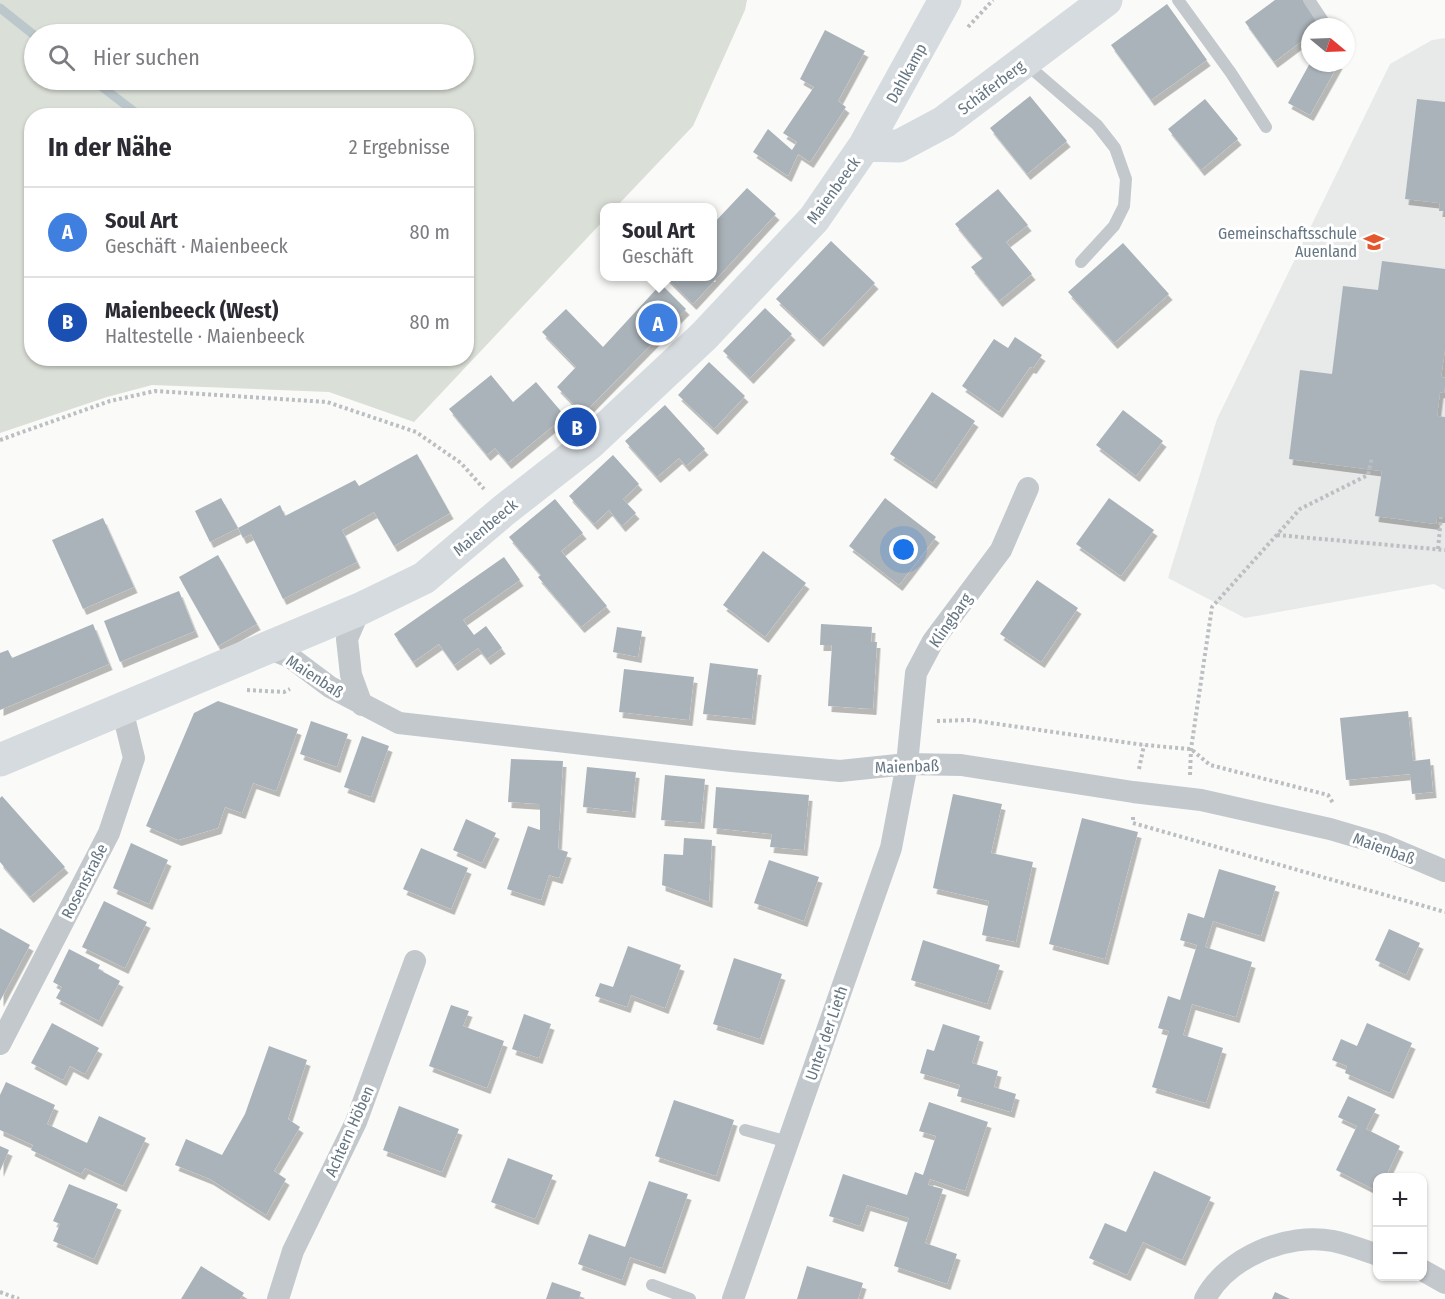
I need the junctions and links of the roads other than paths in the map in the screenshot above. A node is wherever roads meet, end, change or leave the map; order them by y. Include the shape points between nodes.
1 (945, 0) edge
2 (1106, 0) edge
3 (1178, 0) edge
4 (1309, 0) edge
5 (1321, 18) edge
6 (1024, 62) junction
7 (1266, 127) dead end
8 (865, 146) junction
9 (1081, 262) dead end
10 (1028, 488) dead end
11 (360, 609) junction
12 (268, 648) junction
13 (362, 705) junction
14 (122, 709) junction
15 (0, 760) edge
16 (907, 764) junction
17 (1445, 871) edge
18 (415, 961) dead end
19 (0, 1044) edge
20 (745, 1130) dead end
21 (788, 1143) junction
22 (1373, 1254) edge
23 (1427, 1273) edge
24 (1445, 1283) edge
25 (652, 1285) dead end
26 (278, 1299) edge
27 (690, 1299) edge
28 (733, 1299) edge
29 (1205, 1299) edge

1 - 8 street, Dahlkamp
2 - 6 street, Schäferberg
3 - 7 lane
4 - 5 lane
6 - 8 street, Schäferberg via 944,122 899,146
6 - 9 lane via 1097,125 1115,148 1126,178 1124,206 1114,226
8 - 11 street, Maienbeeck via 814,219 704,336 590,443 424,578
10 - 16 street, Klingbarg via 1000,550 933,641 916,673
11 - 12 street, Maienbeeck
11 - 13 street, Maienbaß via 347,639 351,675
12 - 13 street, Maienbaß via 290,657
12 - 14 street, Maienbeeck
13 - 16 street, Maienbaß via 399,723 732,761 840,771
14 - 15 street, Maienbeeck
14 - 19 street, Rosenstraße via 134,758 109,833
16 - 17 street, Maienbaß via 961,765 1201,800 1355,836
16 - 21 street, Unter der Lieth via 891,848
18 - 26 street, Achtern Höben via 356,1122 292,1251
20 - 21 lane
21 - 28 street, Unter der Lieth
22 - 29 street via 1332,1241 1286,1241 1244,1258 1211,1288
23 - 24 street
25 - 27 lane

